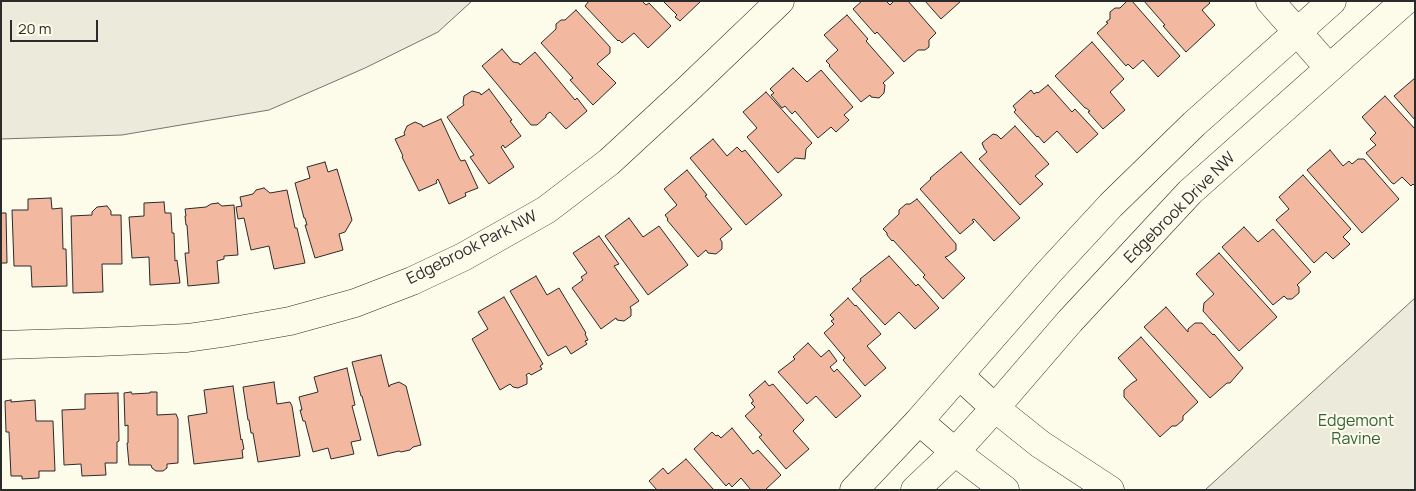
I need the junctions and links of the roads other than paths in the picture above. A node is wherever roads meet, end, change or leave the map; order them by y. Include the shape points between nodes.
1 (780, 1) edge
2 (1270, 1) edge
3 (1332, 1) edge
4 (1405, 1) edge
5 (1297, 32) junction
6 (1329, 68) junction
7 (1, 345) edge
8 (960, 376) junction
9 (995, 408) junction
10 (920, 421) junction
11 (964, 442) junction
12 (854, 490) edge
13 (915, 490) edge
14 (1005, 490) edge
15 (1110, 490) edge

1 - 7 street, Edgebrook Park NW via 609,162 546,210 463,257 412,280 355,303 290,321 222,333 187,338
2 - 5 street
3 - 5 street
4 - 6 street, Edgebrook Drive NW
5 - 6 street
5 - 8 street via 1194,124 1111,205
6 - 9 street, Edgebrook Drive NW via 1190,192 1070,321
8 - 9 street
8 - 10 street
9 - 11 street, Edgebrook Drive NW
9 - 15 street via 1040,444
10 - 11 street
10 - 12 street
11 - 13 street
11 - 14 street

